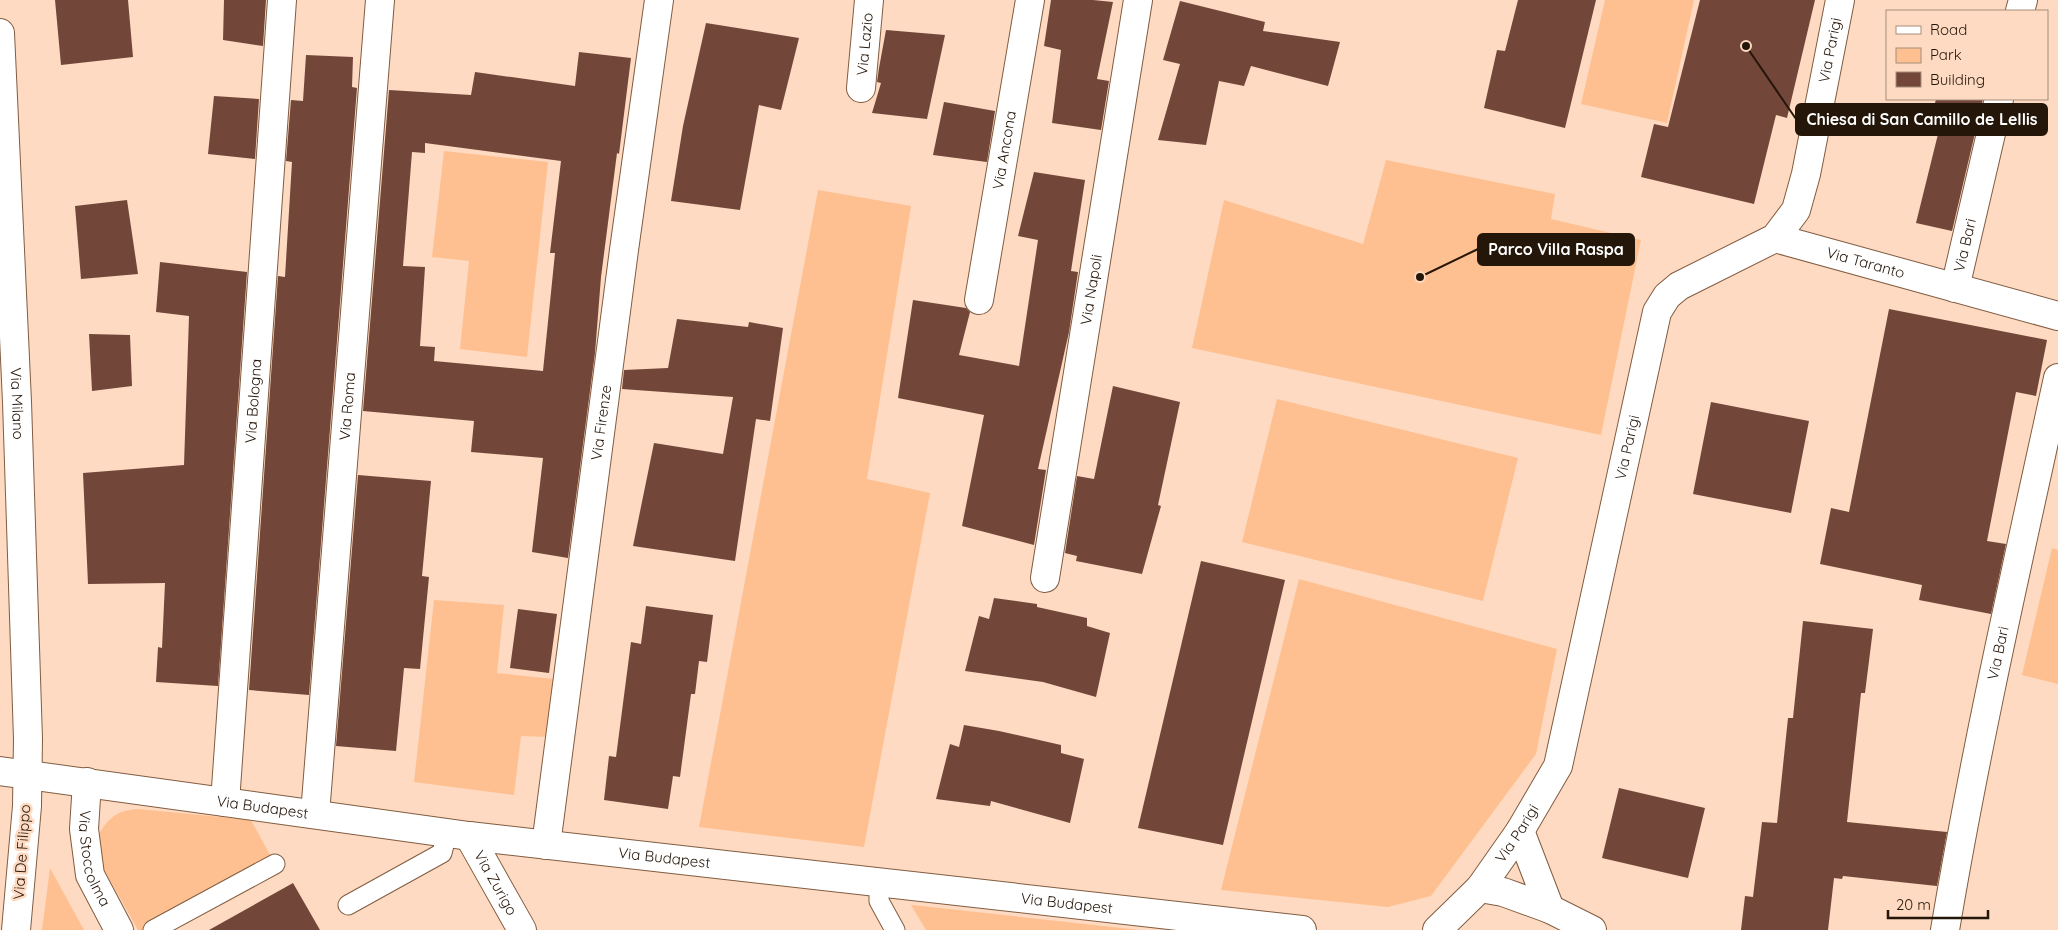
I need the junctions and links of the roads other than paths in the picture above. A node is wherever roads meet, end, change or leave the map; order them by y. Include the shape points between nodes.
1 (282, 0) edge
2 (380, 0) edge
3 (659, 0) edge
4 (869, 0) edge
5 (1030, 0) edge
6 (1138, 0) edge
7 (1840, 0) edge
8 (0, 33) edge
9 (1, 82) edge
10 (861, 88) dead end
11 (2000, 100) edge
12 (1775, 238) junction
13 (1955, 288) junction
14 (979, 300) dead end
15 (2058, 316) edge
16 (2058, 378) edge
17 (8, 402) edge
18 (1045, 578) dead end
19 (0, 771) edge
20 (27, 775) junction
21 (88, 782) junction
22 (225, 802) junction
23 (315, 814) junction
24 (1520, 830) junction
25 (458, 834) junction
26 (546, 845) junction
27 (275, 864) dead end
28 (879, 883) junction
29 (1480, 888) junction
30 (348, 904) dead end
31 (1550, 909) junction
32 (16, 930) edge
33 (119, 930) edge
34 (153, 930) edge
35 (522, 930) edge
36 (895, 930) edge
37 (1302, 930) edge
38 (1437, 930) edge
39 (1592, 930) edge
40 (1946, 930) edge

1 - 22 street, Via Bologna
2 - 23 street, Via Roma
3 - 26 street, Via Firenze
4 - 10 street, Via Lazio
5 - 14 street, Via Ancona
6 - 18 street, Via Napoli
7 - 12 street, Via Parigi via 1806,174 1796,210
8 - 9 street, Via Milano
9 - 17 street, Via Milano
11 - 13 street, Via Bari
12 - 13 street, Via Taranto
12 - 24 street, Via Parigi via 1679,286 1666,296 1657,312 1558,766
13 - 15 street, Via Bari
16 - 40 street, Via Bari via 1964,818
17 - 20 street, Via Milano via 28,739
19 - 20 street, Via Budapest
20 - 21 street, Via Budapest
20 - 32 street, Via De Filippo
21 - 22 street, Via Budapest
21 - 33 street, Via Stoccolma via 84,829 90,875
22 - 23 street, Via Budapest
23 - 25 street, Via Budapest
24 - 29 street, Via Parigi
24 - 31 street
25 - 26 street, Via Budapest
25 - 30 lane via 442,853
25 - 35 street, Via Zurigo
26 - 28 street, Via Budapest
27 - 34 lane
28 - 36 lane via 879,901
28 - 37 street, Via Budapest
29 - 31 street via 1503,892
29 - 38 street, Via Parigi
31 - 39 street

